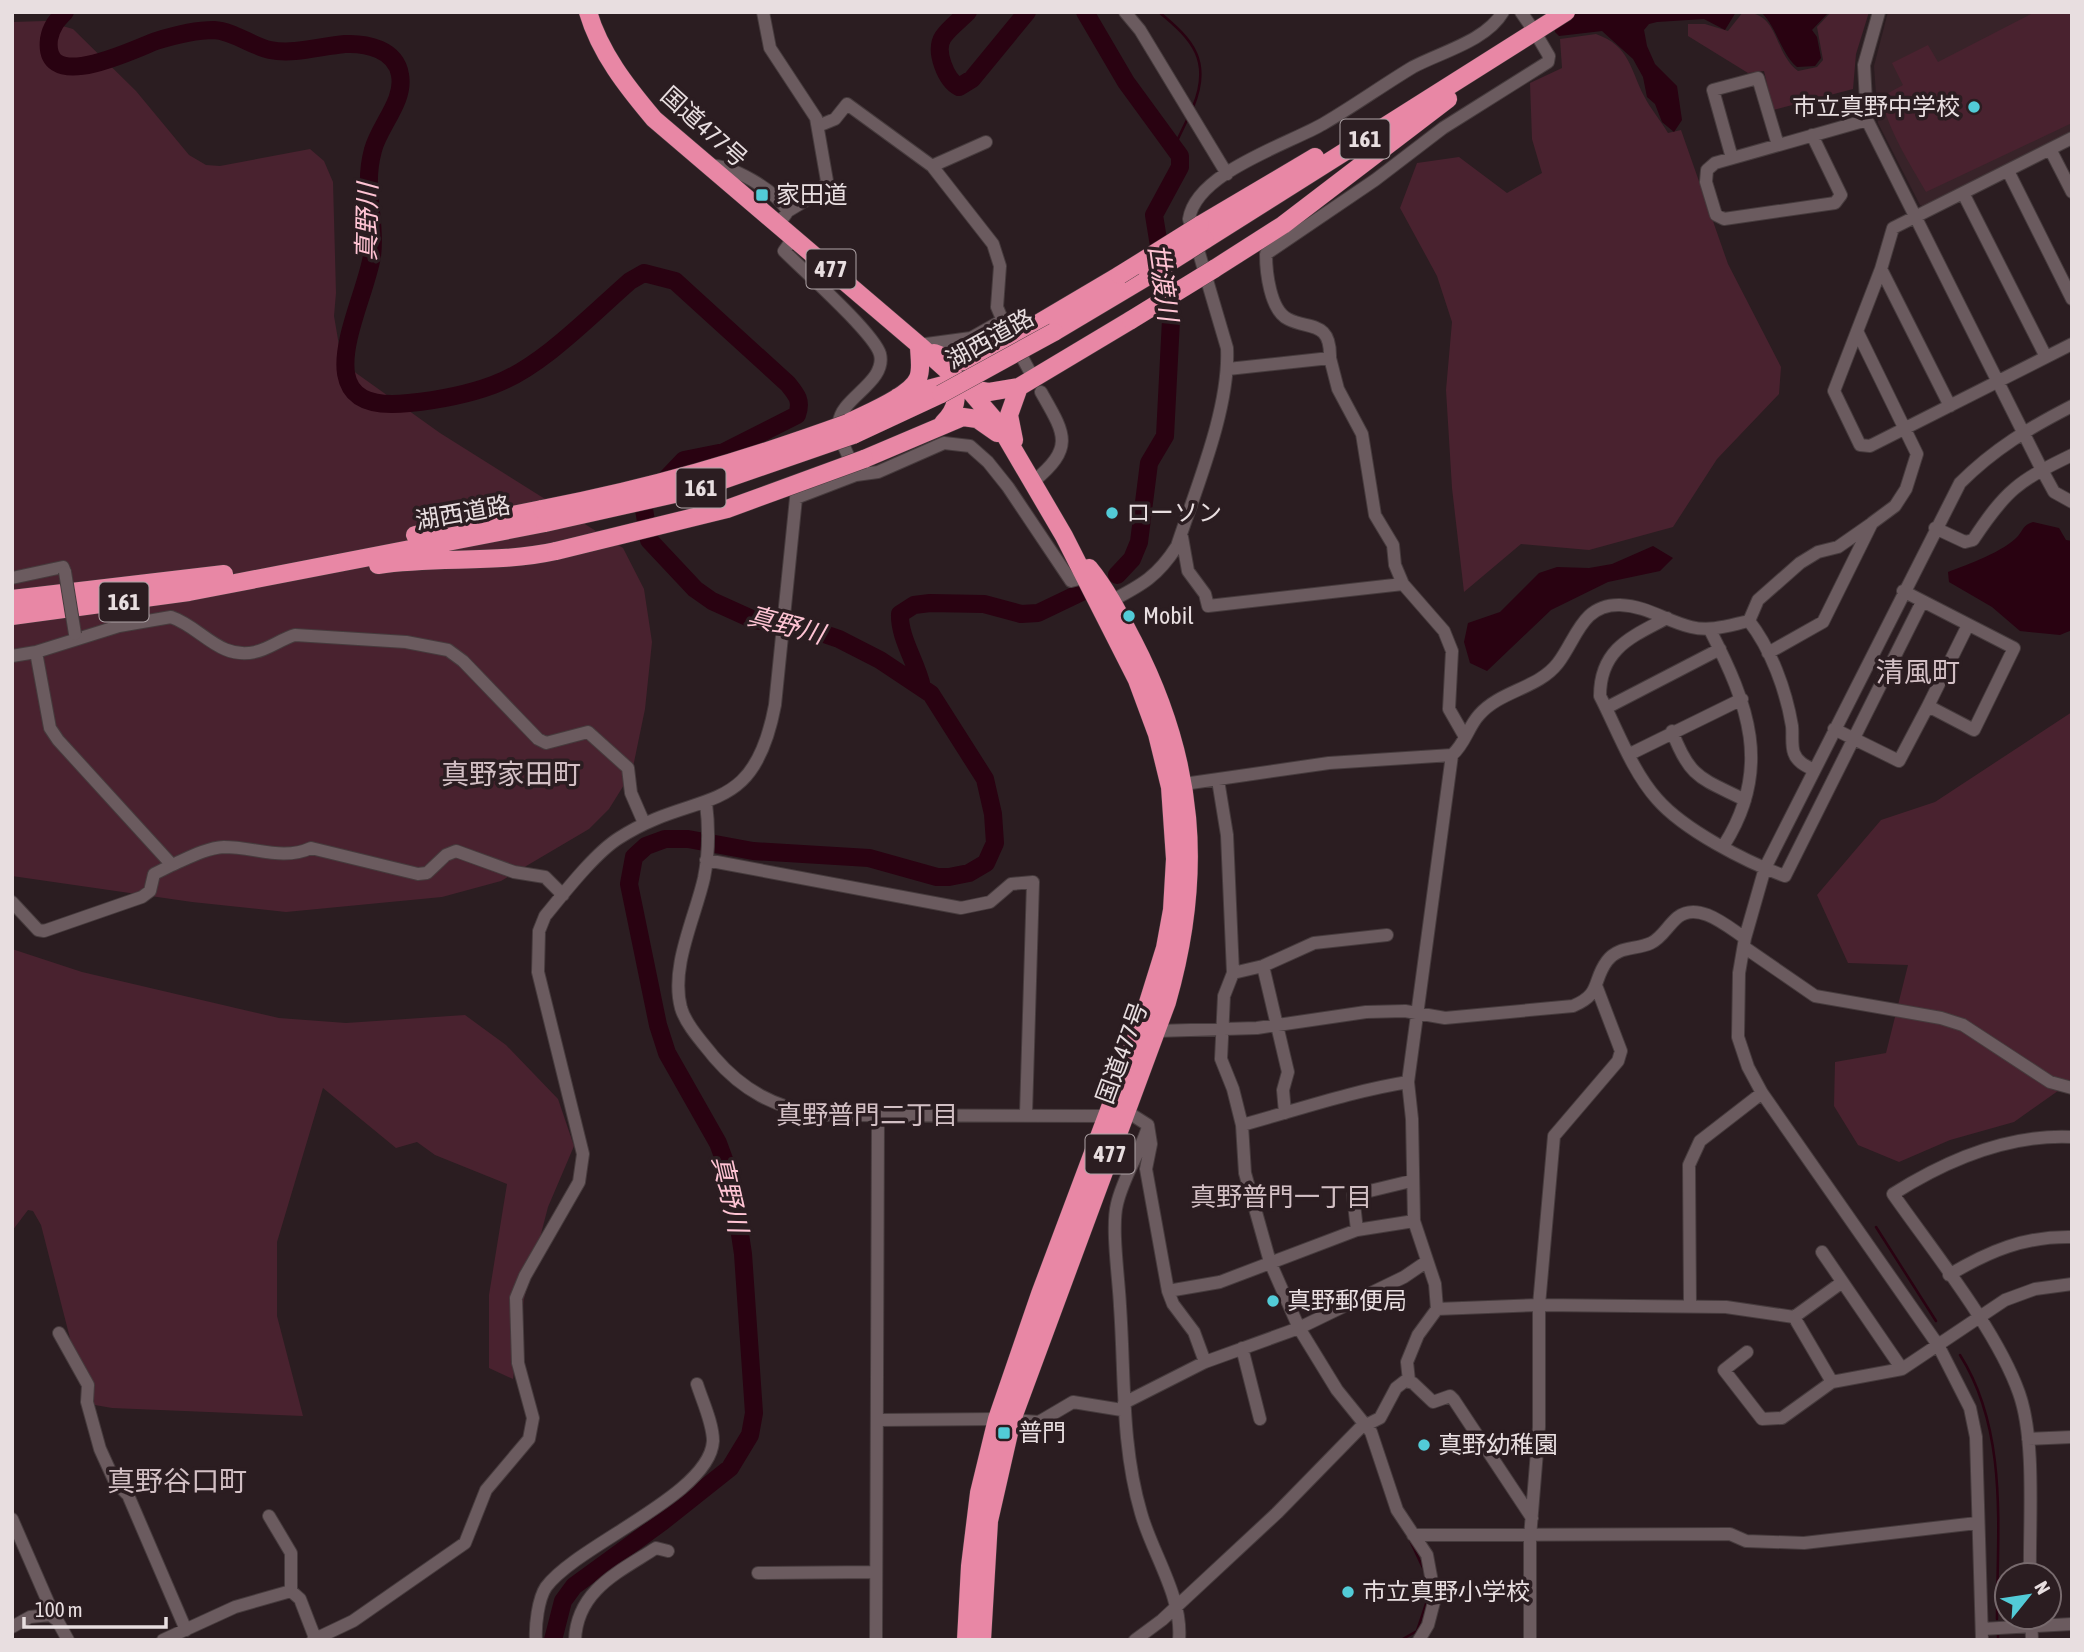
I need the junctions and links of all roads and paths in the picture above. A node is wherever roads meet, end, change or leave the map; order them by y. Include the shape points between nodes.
1 (588, 12) edge
2 (763, 12) edge
3 (1125, 12) edge
4 (1521, 12) edge
5 (1566, 12) edge
6 (1879, 12) edge
7 (1497, 15) edge
8 (1533, 33) junction
9 (1867, 120) junction
10 (818, 126) junction
11 (1812, 135) junction
12 (2072, 138) edge
13 (986, 142) dead end
14 (1778, 145) junction
15 (2050, 149) junction
16 (1732, 158) junction
17 (932, 166) junction
18 (2008, 171) junction
19 (1227, 174) junction
20 (2072, 192) edge
21 (1963, 193) junction
22 (783, 217) junction
23 (1914, 218) junction
24 (1203, 233) junction
25 (794, 237) junction
26 (1881, 269) junction
27 (2072, 299) edge
28 (1001, 321) junction
29 (1857, 331) junction
30 (1008, 333) dead end
31 (2072, 344) edge
32 (919, 345) junction
33 (1015, 345) dead end
34 (989, 354) junction
35 (2046, 357) junction
36 (1330, 358) junction
37 (1228, 369) junction
38 (1029, 370) dead end
39 (1999, 381) junction
40 (954, 385) junction
41 (1019, 387) junction
42 (1041, 392) dead end
43 (898, 397) junction
44 (1950, 406) junction
45 (2072, 406) edge
46 (943, 423) junction
47 (1906, 427) junction
48 (850, 429) junction
49 (2023, 431) junction
50 (2072, 455) edge
51 (1024, 465) junction
52 (860, 467) junction
53 (2042, 470) junction
54 (1034, 481) junction
55 (2072, 502) edge
56 (544, 516) junction
57 (1872, 523) junction
58 (1934, 528) junction
59 (1181, 534) junction
60 (1089, 577) junction
61 (12, 578) edge
62 (234, 578) junction
63 (1403, 584) junction
64 (1903, 591) junction
65 (12, 599) edge
66 (1111, 601) junction
67 (1922, 602) junction
68 (12, 616) edge
69 (1667, 618) junction
70 (1749, 621) junction
71 (1968, 625) junction
72 (1710, 630) junction
73 (76, 637) junction
74 (1720, 649) junction
75 (36, 652) junction
76 (1768, 653) junction
77 (12, 656) edge
78 (1742, 699) junction
79 (1928, 706) junction
80 (1606, 708) junction
81 (1834, 729) junction
82 (1672, 731) junction
83 (1465, 737) junction
84 (1852, 740) junction
85 (1630, 754) junction
86 (1452, 755) junction
87 (1814, 770) junction
88 (1218, 780) junction
89 (1177, 785) junction
90 (1745, 800) junction
91 (706, 803) junction
92 (644, 823) junction
93 (1724, 845) junction
94 (706, 858) junction
95 (172, 864) junction
96 (1765, 869) junction
97 (563, 895) junction
98 (12, 902) edge
99 (1387, 935) dead end
100 (1744, 943) junction
101 (1263, 966) junction
102 (1233, 973) junction
103 (1597, 988) junction
104 (1419, 1013) junction
105 (1276, 1026) junction
106 (1224, 1030) junction
107 (1157, 1031) junction
108 (1408, 1082) junction
109 (2072, 1088) edge
110 (1762, 1093) junction
111 (1126, 1111) junction
112 (1285, 1113) junction
113 (1026, 1114) junction
114 (878, 1116) junction
115 (1107, 1116) junction
116 (1242, 1125) junction
117 (1147, 1130) junction
118 (2072, 1138) edge
119 (1411, 1181) junction
120 (1414, 1221) junction
121 (1357, 1230) junction
122 (2072, 1237) edge
123 (1822, 1252) dead end
124 (1270, 1262) junction
125 (1426, 1262) junction
126 (1949, 1275) junction
127 (1841, 1283) junction
128 (2072, 1284) edge
129 (1168, 1291) junction
130 (1539, 1305) junction
131 (1689, 1306) junction
132 (1437, 1309) junction
133 (1794, 1317) junction
134 (1978, 1317) junction
135 (1298, 1328) junction
136 (59, 1333) dead end
137 (1938, 1345) junction
138 (1242, 1348) junction
139 (1747, 1352) dead end
140 (1205, 1362) junction
141 (1902, 1369) junction
142 (1409, 1381) junction
143 (1832, 1382) junction
144 (697, 1384) dead end
145 (1123, 1406) junction
146 (1260, 1419) dead end
147 (879, 1420) junction
148 (1005, 1420) junction
149 (1367, 1426) junction
150 (2072, 1437) edge
151 (2028, 1439) junction
152 (269, 1516) dead end
153 (1532, 1518) junction
154 (12, 1519) edge
155 (1977, 1523) junction
156 (1413, 1535) junction
157 (1530, 1536) junction
158 (668, 1551) dead end
159 (2030, 1561) edge
160 (876, 1572) junction
161 (758, 1573) dead end
162 (291, 1591) junction
163 (1174, 1606) junction
164 (55, 1618) junction
165 (12, 1627) edge
166 (2006, 1631) edge
167 (191, 1633) edge
168 (1982, 1634) edge
169 (314, 1639) edge
170 (68, 1640) edge
171 (163, 1640) edge
172 (536, 1640) edge
173 (575, 1640) edge
174 (876, 1640) edge
175 (966, 1640) edge
176 (982, 1640) edge
177 (1135, 1640) edge
178 (1179, 1640) edge
179 (1419, 1640) edge
180 (1530, 1640) edge

1 - 22 highway, 国道477号 / 477 via 624,83 654,119 708,165
2 - 10 street via 770,48
3 - 19 street
4 - 8 street
5 - 8 highway, 161
6 - 9 street via 1864,65
7 - 19 street via 1485,30
8 - 24 highway, 161 via 1353,146 1329,149
8 - 36 street via 1549,56 1548,62 1443,128 1266,254 1266,277 1280,312 1287,319 1314,325 1324,334
8 - 41 highway, bridge via 1283,225
9 - 11 street
9 - 23 street
10 - 17 street via 835,118 847,104
10 - 22 street via 827,181 821,191
11 - 14 street
11 - 16 street via 1841,195 1835,202 1724,219 1716,215 1711,202 1707,170
12 - 15 street
13 - 17 street
14 - 16 street
14 - 16 street via 1758,78 1713,90
15 - 18 street
15 - 20 street
17 - 28 street via 993,244 1000,266 997,307
18 - 21 street
18 - 27 street
19 - 37 street via 1191,205 1188,219 1222,326
21 - 23 street
21 - 35 street
22 - 25 highway, 国道477号 / 477
23 - 26 street via 1894,228
23 - 39 street
24 - 34 highway, bridge via 1120,275
24 - 40 highway, 湖西道路, bridge via 1148,276
25 - 32 highway, 国道477号 / 477
25 - 52 street via 784,251 880,353 875,375 839,418 839,430
26 - 29 street
26 - 44 street
28 - 30 street
28 - 32 street via 971,338
29 - 47 street
29 - 47 street via 1834,391 1860,445 1870,446
31 - 35 street
32 - 34 highway via 957,362
32 - 40 highway, 国道477号 / 477
32 - 43 highway via 919,377
33 - 38 street
34 - 40 highway
35 - 39 street
36 - 37 street
36 - 63 street via 1338,389 1362,434 1375,515 1393,545
37 - 59 street via 1223,400
39 - 44 street
39 - 49 street
40 - 41 highway via 989,392
40 - 43 highway via 930,386
40 - 46 highway via 955,405
40 - 48 highway, 湖西道路
40 - 51 highway, 国道477号 / 477 via 999,425
41 - 51 highway via 1009,422
42 - 54 street via 1060,430 1062,447 1055,464
43 - 48 highway
44 - 47 street
45 - 49 street
46 - 51 highway via 963,417 982,421
46 - 52 highway
47 - 57 street via 1917,454 1906,489 1895,506
48 - 56 highway, bridge
49 - 53 street
49 - 58 street via 1989,453 1960,483
50 - 53 street
51 - 54 highway, 国道477号 / 477
52 - 60 street via 878,472 944,443 970,446 1008,487 1071,582
52 - 62 highway, bridge via 727,509 556,551
52 - 91 street via 796,498 769,736 743,780 724,796
53 - 55 street via 2054,492
53 - 58 street via 2004,495 1973,540 1965,542
54 - 60 highway, 国道477号 / 477
56 - 62 highway
56 - 62 highway, 湖西道路 / 161 via 374,554
57 - 70 street via 1838,547 1800,563 1758,600
57 - 76 street via 1824,622
58 - 64 street
59 - 63 street via 1188,570 1208,606
59 - 66 street via 1164,566 1148,582
60 - 66 highway, 国道477号 / 477
60 - 89 highway, 国道477号 / 477
61 - 73 street, bridge via 63,567
62 - 65 highway, 湖西道路 / 161
62 - 68 highway, 湖西道路 / 161
63 - 83 street via 1444,631 1452,651 1449,709
64 - 67 street
64 - 81 street
66 - 89 highway, 国道477号 / 477 via 1157,691
67 - 71 street
67 - 84 street
69 - 72 street
69 - 80 street via 1621,642 1600,679
69 - 83 street via 1619,605 1591,612 1558,663 1534,683 1498,698 1477,716
70 - 72 street
70 - 76 street
71 - 79 street
71 - 79 street via 2014,648 1974,730
72 - 74 street
73 - 75 street
73 - 92 street via 171,617 226,651 239,654 258,652 295,635 438,646 463,661 538,739 554,742 588,732 595,737 628,768 631,793
74 - 78 street
74 - 80 street
75 - 77 street
75 - 95 street via 50,727 58,740
76 - 87 street via 1784,693 1794,753
78 - 82 street
78 - 90 street via 1752,744
79 - 84 street via 1899,761
80 - 85 street
81 - 84 street
81 - 87 street
82 - 85 street
82 - 90 street via 1683,761 1699,777
83 - 86 street
84 - 96 street via 1785,876
85 - 93 street via 1657,799 1682,821
86 - 88 street via 1328,763
86 - 104 street
87 - 96 street
88 - 89 street
88 - 102 street via 1227,835
89 - 107 highway, 国道477号 / 477 via 1189,825 1189,889 1181,949
89 - 115 highway, 国道477号 / 477 via 1165,948
90 - 93 street
91 - 92 street
91 - 94 street
92 - 97 street via 604,850
93 - 96 street
94 - 113 street via 961,908 990,902 1011,884 1033,882
94 - 114 street via 679,973 682,1012 695,1033 730,1076 785,1109 818,1115
95 - 97 street via 223,847 296,855 312,848 418,874 427,873 456,851 514,872 545,877
95 - 98 street via 154,874 150,891 142,897 44,931
96 - 100 street
97 - 169 street via 545,915 536,952 583,1168 516,1298 518,1363 533,1418 529,1439 486,1490 465,1543 353,1621
99 - 101 street via 1314,943
100 - 103 street via 1704,914 1690,911 1655,941 1616,951 1606,961
100 - 109 street via 1815,996 1963,1025 2050,1082
100 - 110 street via 1738,1037
101 - 102 street
101 - 105 street
102 - 106 street via 1224,996
103 - 104 street via 1573,1006 1445,1018
103 - 130 street via 1621,1051 1618,1061 1554,1136
104 - 105 street via 1366,1012
104 - 108 street
105 - 106 street
105 - 112 street via 1289,1072 1283,1090
106 - 107 street
106 - 116 street via 1220,1059
107 - 111 highway, 国道477号 / 477
108 - 112 street via 1355,1091
108 - 119 street
110 - 131 street via 1700,1141 1689,1165
110 - 137 street
111 - 115 street
111 - 117 street via 1146,1121
111 - 148 highway, 国道477号 / 477
112 - 116 street
113 - 114 street
113 - 115 street
114 - 147 street
115 - 148 highway, 国道477号 / 477 via 1040,1294
116 - 124 street via 1245,1173
117 - 129 street via 1151,1144 1146,1169
117 - 145 street via 1116,1207
118 - 126 street via 2026,1140 1981,1151 1935,1168 1893,1194
119 - 120 street
119 - 121 street via 1353,1195
120 - 121 street
120 - 125 street
121 - 124 street
122 - 126 street via 2017,1242
123 - 127 street
124 - 129 street via 1220,1282
124 - 135 street
125 - 132 street via 1436,1284
125 - 135 street
126 - 134 street
127 - 133 street
127 - 141 street
128 - 134 street via 2035,1289
129 - 140 street via 1194,1332
130 - 131 street
130 - 132 street
130 - 153 street via 1539,1427
131 - 133 street
132 - 142 street via 1418,1335 1407,1362
133 - 143 street
134 - 137 street
134 - 151 street via 2020,1395
135 - 138 street
135 - 149 street via 1337,1390
136 - 167 street via 88,1385 87,1402 100,1449 115,1482 128,1495
137 - 141 street
137 - 155 street via 1970,1409 1976,1437
138 - 140 street
138 - 146 street
139 - 143 street via 1724,1370 1762,1419 1782,1418
140 - 145 street
141 - 143 street
142 - 149 street via 1401,1382 1380,1418
142 - 153 street via 1433,1402 1450,1396
144 - 172 street via 713,1439 708,1460 658,1507 583,1556 545,1588
145 - 148 street via 1073,1402 1039,1422
145 - 163 street via 1130,1470 1141,1515
147 - 148 street
147 - 160 street
148 - 175 highway, 国道477号 / 477 via 979,1493
148 - 176 highway, 国道477号 / 477 via 989,1521
149 - 156 street via 1396,1510
149 - 163 street
150 - 151 street
151 - 159 street
152 - 162 street via 291,1553
153 - 157 street
154 - 164 street
155 - 157 street via 1804,1543 1746,1541 1730,1534
155 - 168 street
156 - 157 street
156 - 179 street via 1427,1555 1435,1598
157 - 180 street
158 - 173 street via 656,1548 589,1595 580,1611
160 - 161 street
160 - 174 street
162 - 167 street via 235,1608
162 - 169 street via 300,1599
163 - 177 street
163 - 178 street via 1181,1627
164 - 165 street via 43,1614
164 - 170 street
166 - 168 street
167 - 171 street

